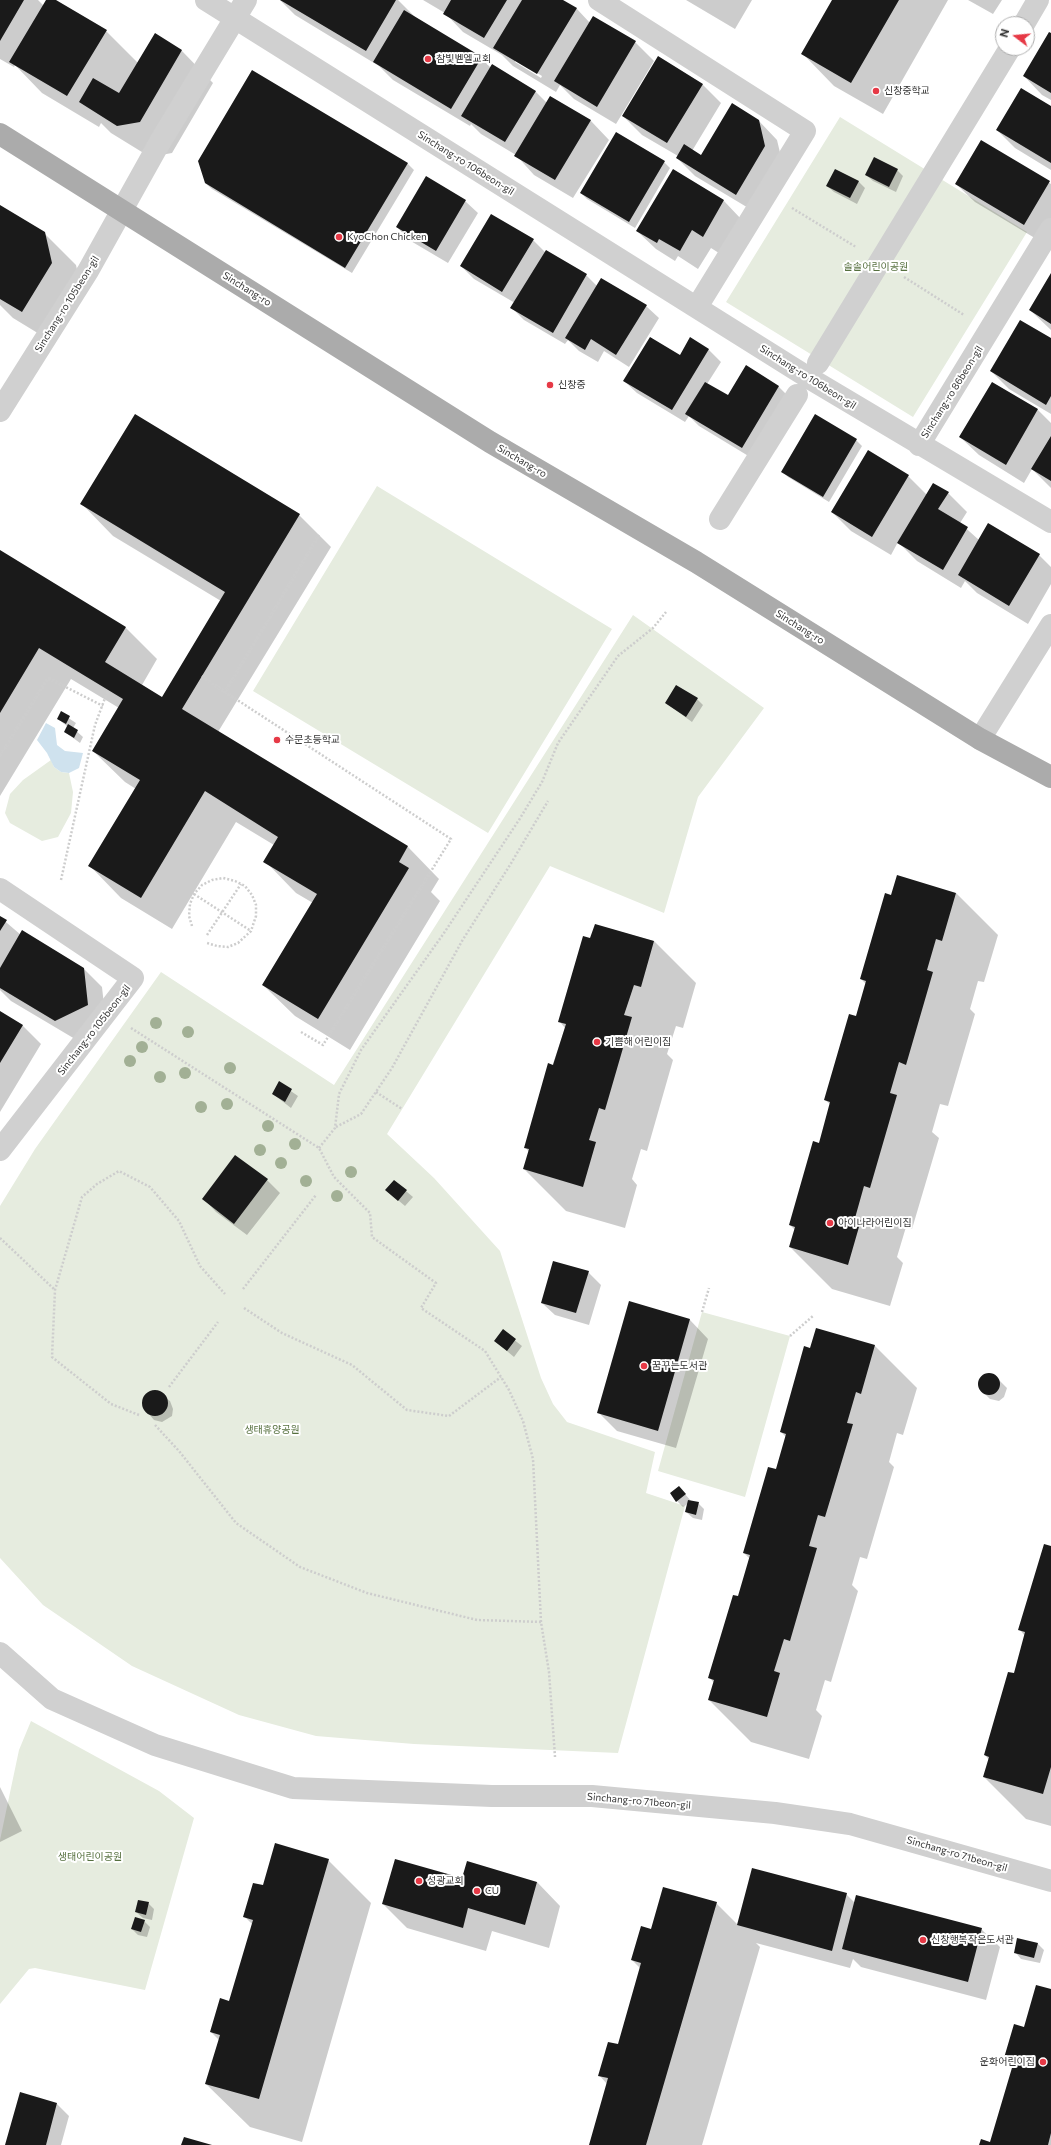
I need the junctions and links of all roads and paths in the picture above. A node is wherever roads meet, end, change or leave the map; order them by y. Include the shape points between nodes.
1 (206, 0) edge
2 (600, 0) edge
3 (1038, 0) edge
4 (241, 9) edge
5 (1029, 16) edge
6 (1005, 56) edge
7 (0, 134) edge
8 (122, 210) junction
9 (1051, 229) edge
10 (697, 307) junction
11 (818, 363) dead end
12 (797, 395) dead end
13 (3, 399) edge
14 (919, 445) junction
15 (720, 520) dead end
16 (1051, 522) edge
17 (319, 535) dead end
18 (666, 612) dead end
19 (1051, 625) edge
20 (202, 676) dead end
21 (108, 690) dead end
22 (225, 692) junction
23 (103, 706) junction
24 (980, 739) junction
25 (0, 756) edge
26 (1051, 777) edge
27 (548, 801) dead end
28 (62, 880) dead end
29 (241, 884) junction
30 (0, 889) edge
31 (194, 894) junction
32 (222, 912) junction
33 (192, 926) dead end
34 (251, 931) junction
35 (207, 935) dead end
36 (207, 943) dead end
37 (126, 1025) dead end
38 (301, 1032) dead end
39 (376, 1092) junction
40 (402, 1109) dead end
41 (335, 1128) junction
42 (319, 1148) junction
43 (0, 1150) edge
44 (316, 1195) dead end
45 (0, 1238) edge
46 (709, 1288) dead end
47 (243, 1289) dead end
48 (55, 1290) junction
49 (225, 1294) dead end
50 (244, 1308) dead end
51 (702, 1312) dead end
52 (813, 1316) dead end
53 (218, 1322) dead end
54 (790, 1336) dead end
55 (501, 1377) junction
56 (169, 1387) dead end
57 (139, 1415) dead end
58 (155, 1424) dead end
59 (541, 1622) junction
60 (0, 1653) edge
61 (555, 1757) dead end
62 (1051, 1881) edge

1 - 4 street, Sinchang-ro 106beon-gil
2 - 10 street via 805,131
3 - 5 street
4 - 8 street
4 - 10 street, Sinchang-ro 106beon-gil
6 - 11 street
7 - 8 main road, Sinchang-ro
8 - 13 street, Sinchang-ro 105beon-gil via 88,271
8 - 24 main road, Sinchang-ro via 490,442 696,562
9 - 14 street, Sinchang-ro 86beon-gil
10 - 14 street, Sinchang-ro 106beon-gil
12 - 15 street
14 - 16 street, Sinchang-ro 86beon-gil
17 - 22 path
18 - 41 path via 653,628 618,656 558,743 542,782 519,820 362,1050 339,1094
19 - 24 street
20 - 22 path
21 - 23 path
22 - 38 path via 451,839 323,1045
23 - 25 path via 48,678
23 - 28 path via 95,725
24 - 26 main road, Sinchang-ro
27 - 39 path via 462,941 392,1068
29 - 31 path via 223,878 212,880 202,885
29 - 32 path
29 - 34 path via 252,895 256,905 256,916
30 - 43 street, Sinchang-ro 105beon-gil via 133,978
31 - 32 path
31 - 33 path via 189,916
32 - 34 path
32 - 35 path
34 - 36 path via 238,943 228,946
37 - 42 path
39 - 40 path
39 - 41 path via 361,1114
41 - 42 path
42 - 55 path via 334,1177 370,1213 372,1237 436,1283 421,1308 485,1351
44 - 47 path
45 - 48 path
46 - 51 path
48 - 49 path via 82,1197 97,1184 119,1171 150,1187 165,1204 179,1221 200,1266
48 - 57 path via 52,1357 111,1404
50 - 55 path via 282,1333 352,1366 407,1410 449,1416
52 - 54 path
53 - 56 path
55 - 59 path via 523,1421 532,1459
58 - 59 path via 236,1523 300,1567 367,1593 476,1620
59 - 61 path via 549,1672
60 - 62 street, Sinchang-ro 71beon-gil via 52,1699 155,1745 293,1788 492,1796 592,1796 775,1813 850,1824

